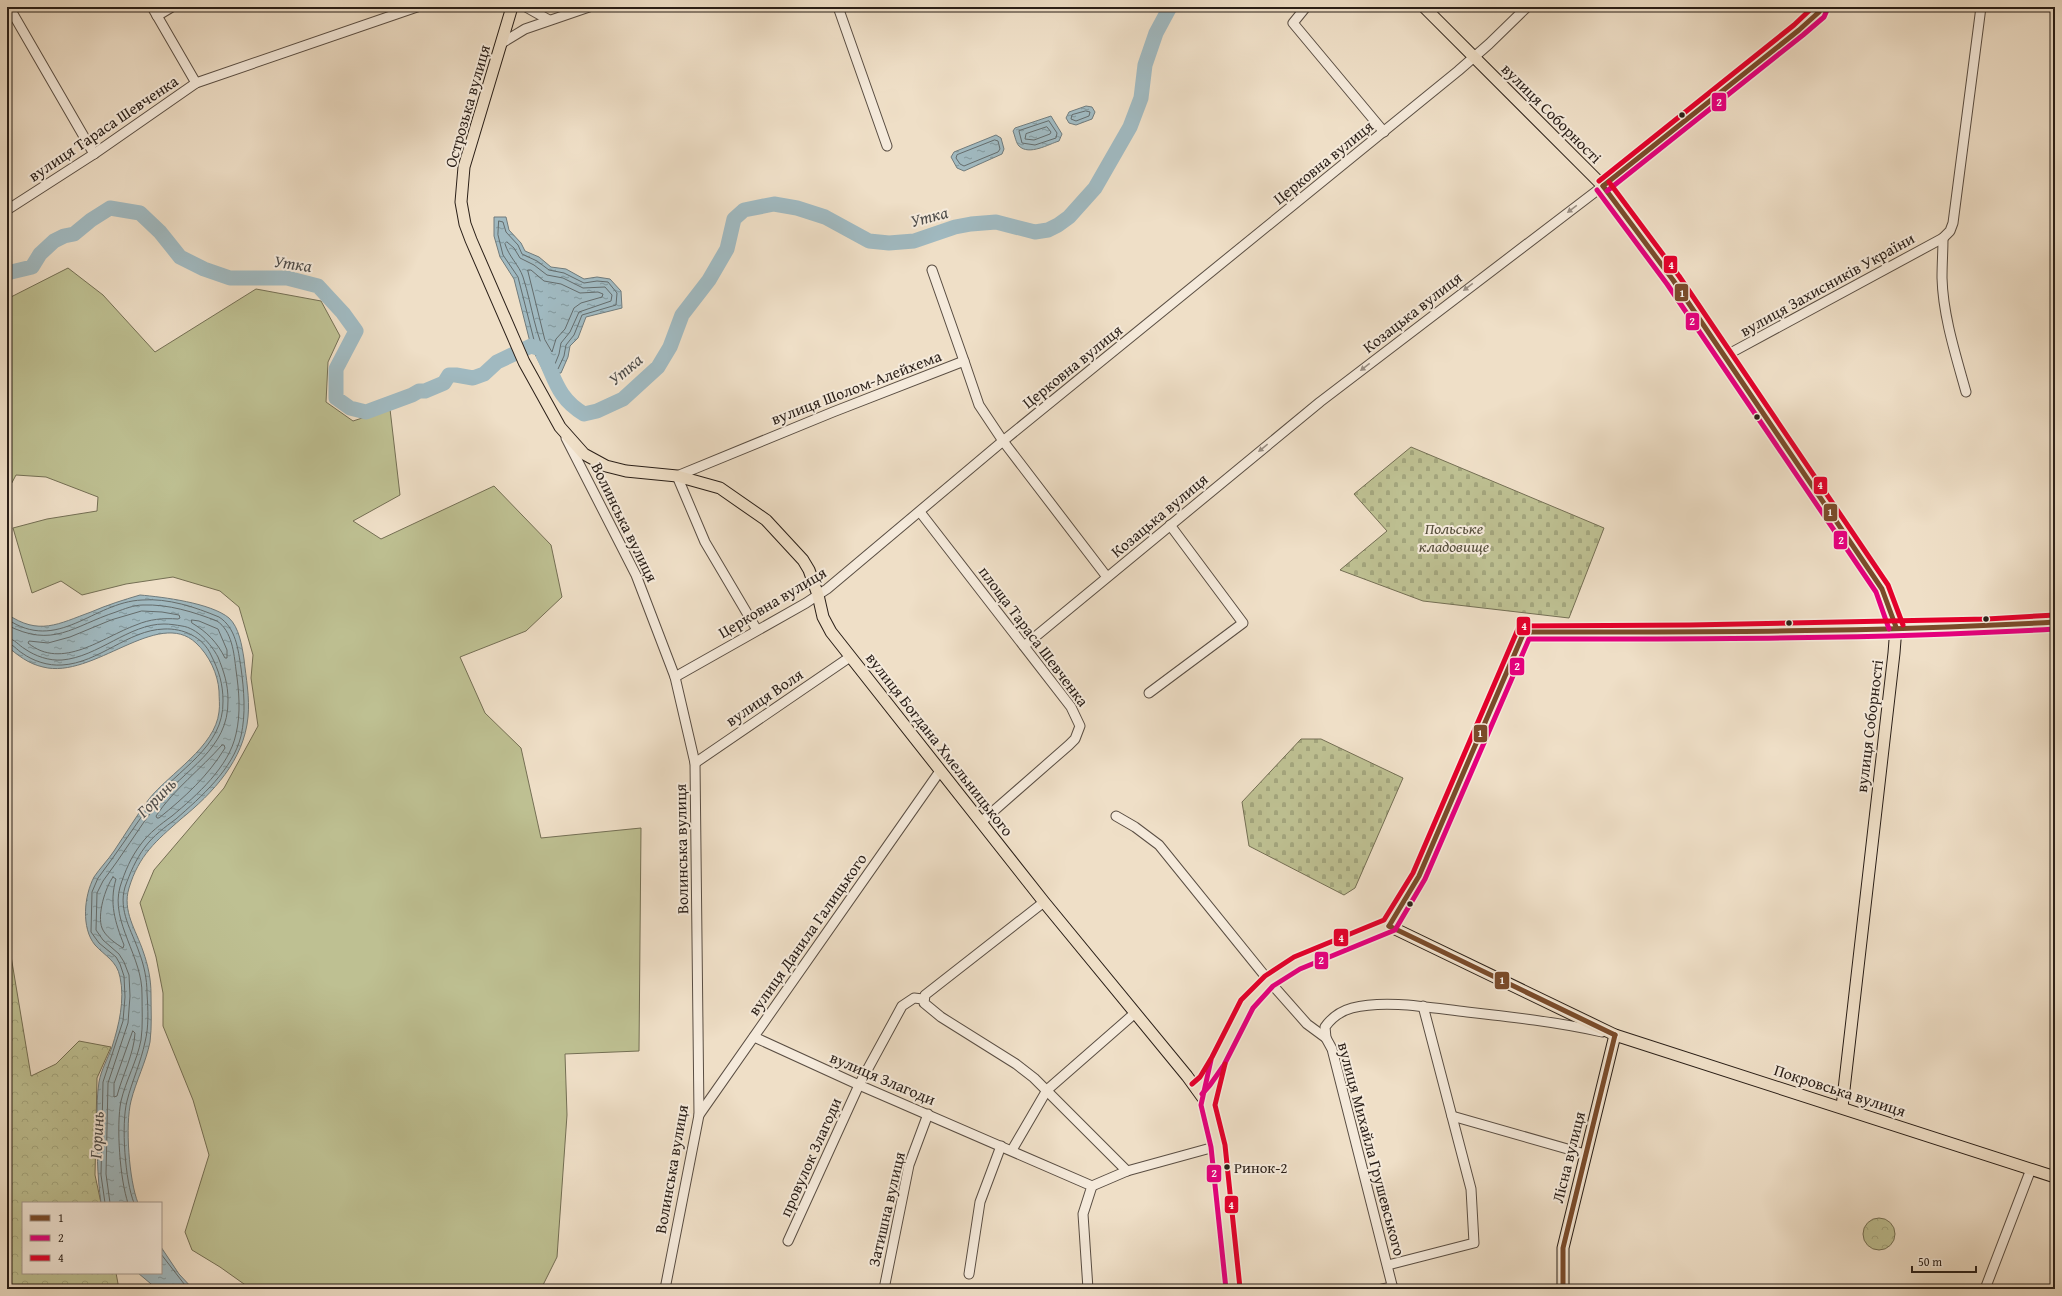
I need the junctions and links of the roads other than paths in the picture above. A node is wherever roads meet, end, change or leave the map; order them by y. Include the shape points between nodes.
1 (9, 7) edge
2 (152, 7) edge
3 (172, 7) edge
4 (417, 7) edge
5 (512, 7) edge
6 (526, 7) edge
7 (589, 7) edge
8 (838, 7) edge
9 (1306, 7) edge
10 (1424, 7) edge
11 (1526, 7) edge
12 (1821, 7) edge
13 (1981, 7) edge
14 (158, 16) junction
15 (549, 20) junction
16 (502, 43) junction
17 (1474, 58) junction
18 (196, 83) junction
19 (1384, 132) junction
20 (887, 146) dead end
21 (94, 154) junction
22 (1603, 186) junction
23 (7, 210) edge
24 (1944, 238) junction
25 (932, 270) dead end
26 (507, 327) joint
27 (1725, 356) junction
28 (964, 362) junction
29 (1966, 392) dead end
30 (564, 433) junction
31 (1003, 441) junction
32 (677, 476) junction
33 (920, 512) junction
34 (1170, 525) junction
35 (1107, 577) junction
36 (818, 595) junction
37 (2055, 622) edge
38 (1896, 627) junction
39 (757, 630) junction
40 (1024, 646) junction
41 (850, 657) junction
42 (675, 677) junction
43 (1149, 693) dead end
44 (695, 763) junction
45 (940, 771) junction
46 (1116, 816) dead end
47 (981, 822) junction
48 (1044, 902) junction
49 (1389, 926) junction
50 (1269, 981) junction
51 (923, 999) junction
52 (1422, 1006) junction
53 (1135, 1013) junction
54 (1615, 1035) junction
55 (754, 1037) junction
56 (1326, 1038) junction
57 (1218, 1061) junction
58 (1187, 1076) junction
59 (859, 1085) junction
60 (1197, 1089) junction
61 (1047, 1090) junction
62 (1208, 1105) junction
63 (1842, 1107) junction
64 (928, 1114) junction
65 (698, 1115) junction
66 (1452, 1116) junction
67 (1001, 1146) junction
68 (1218, 1146) junction
69 (1012, 1150) junction
70 (1585, 1154) junction
71 (2031, 1169) junction
72 (1127, 1171) junction
73 (2055, 1177) edge
74 (1092, 1186) junction
75 (788, 1241) dead end
76 (1388, 1265) junction
77 (969, 1274) dead end
78 (1393, 1288) edge
79 (665, 1289) edge
80 (884, 1289) edge
81 (1088, 1289) edge
82 (1233, 1289) edge
83 (1382, 1289) edge
84 (1563, 1289) edge
85 (1985, 1289) edge

1 - 21 street
2 - 14 street, вулиця Тараса Шевченка
3 - 14 street
4 - 18 street, вулиця Тараса Шевченка
5 - 16 main road, Острозька вулиця
6 - 15 street
7 - 15 street
8 - 20 street
9 - 19 street via 1293,23
10 - 17 main road, вулиця Соборності
11 - 17 street, Церковна вулиця
12 - 22 street, Козацька вулиця via 1819,12 1799,30
13 - 24 street via 1953,223
14 - 18 street, вулиця Тараса Шевченка
15 - 16 street via 518,32
16 - 26 main road, Острозька вулиця via 464,166 461,194 469,235
17 - 19 street, Церковна вулиця
17 - 22 main road, вулиця Соборності
18 - 21 street, вулиця Тараса Шевченка
19 - 31 street, Церковна вулиця
21 - 23 street, вулиця Тараса Шевченка
22 - 27 main road, вулиця Соборності via 1673,280
22 -> 34 street, Козацька вулиця via 1320,402
24 - 27 street, вулиця Захисників України
24 - 29 street via 1942,279 1954,349
25 - 28 street
26 - 30 main road, вулиця Богдана Хмельницького
27 - 38 main road, вулиця Соборності via 1882,589
28 - 31 street, вулиця Шолом-Алейхема via 979,405
28 - 32 street, вулиця Шолом-Алейхема
30 - 32 main road, вулиця Богдана Хмельницького via 584,454 606,466 626,471
30 - 42 street, Волинська вулиця via 636,575
31 - 33 street, Церковна вулиця
31 - 35 street, вулиця Шолом-Алейхема
32 - 36 main road, вулиця Богдана Хмельницького via 720,488 766,520 803,560 815,582
32 - 39 street via 705,542
33 - 36 street, Церковна вулиця
33 - 40 street, площа Тараса Шевченка
34 - 35 street, Козацька вулиця
34 - 43 street via 1243,623
35 - 40 street, Козацька вулиця
36 - 39 street, Церковна вулиця
36 - 41 main road, вулиця Богдана Хмельницького via 826,625
37 - 38 street
38 - 49 street via 1690,632 1524,632 1419,876
38 - 63 main road, вулиця Соборності
39 - 42 street, Церковна вулиця
40 - 47 street, площа Тараса Шевченка via 1071,707 1078,722 1078,733 1044,769
41 - 44 street, вулиця Воля
41 - 45 main road, вулиця Богдана Хмельницького
42 - 44 street, Волинська вулиця
44 - 65 street, Волинська вулиця
45 - 47 main road, вулиця Богдана Хмельницького
45 - 55 street, вулиця Данила Галицького
46 - 50 street, вулиця Михайла Грушевського via 1159,845
47 - 48 main road, вулиця Богдана Хмельницького
48 - 51 street
48 - 53 main road, вулиця Богдана Хмельницького
49 - 50 main road via 1297,963
49 - 54 main road, Покровська вулиця
50 - 56 street, вулиця Михайла Грушевського via 1307,1024
50 - 57 main road via 1247,1004
51 - 59 street, провулок Злагоди via 914,998 902,1006
51 - 61 street via 927,1007 1016,1064
52 - 54 street, Покровська вулиця via 1567,1024
52 - 56 street, Покровська вулиця via 1386,1005 1352,1008 1331,1019 1325,1027
52 - 66 street
53 - 58 main road, вулиця Богдана Хмельницького
53 - 61 street
54 - 63 main road, Покровська вулиця
54 - 70 main road, Лісна вулиця
55 - 59 street, вулиця Злагоди
55 - 65 street, вулиця Данила Галицького
56 - 76 street, вулиця Михайла Грушевського via 1332,1049
57 - 58 main road via 1203,1074
57 - 60 main road
57 - 62 main road
58 - 60 main road, вулиця Богдана Хмельницького
59 - 64 street, вулиця Злагоди
59 - 75 street, провулок Злагоди
60 - 62 main road, вулиця Богдана Хмельницького
61 - 69 street
61 - 72 street
62 - 68 main road, вулиця Богдана Хмельницького
63 - 71 main road, Покровська вулиця
64 - 67 street, вулиця Злагоди
64 - 80 street, Затишна вулиця via 909,1165
65 - 79 street, Волинська вулиця
66 - 70 street
66 - 76 street via 1470,1189 1474,1243
67 - 69 street, вулиця Злагоди
67 - 77 street via 980,1202
68 - 72 street
68 - 82 main road, вулиця Богдана Хмельницького
69 - 74 street, вулиця Злагоди
70 - 84 main road, Лісна вулиця via 1563,1248
71 - 73 main road, Покровська вулиця
71 - 85 street
72 - 74 street
74 - 81 street via 1083,1214
76 - 78 street, вулиця Михайла Грушевського
78 - 83 street

